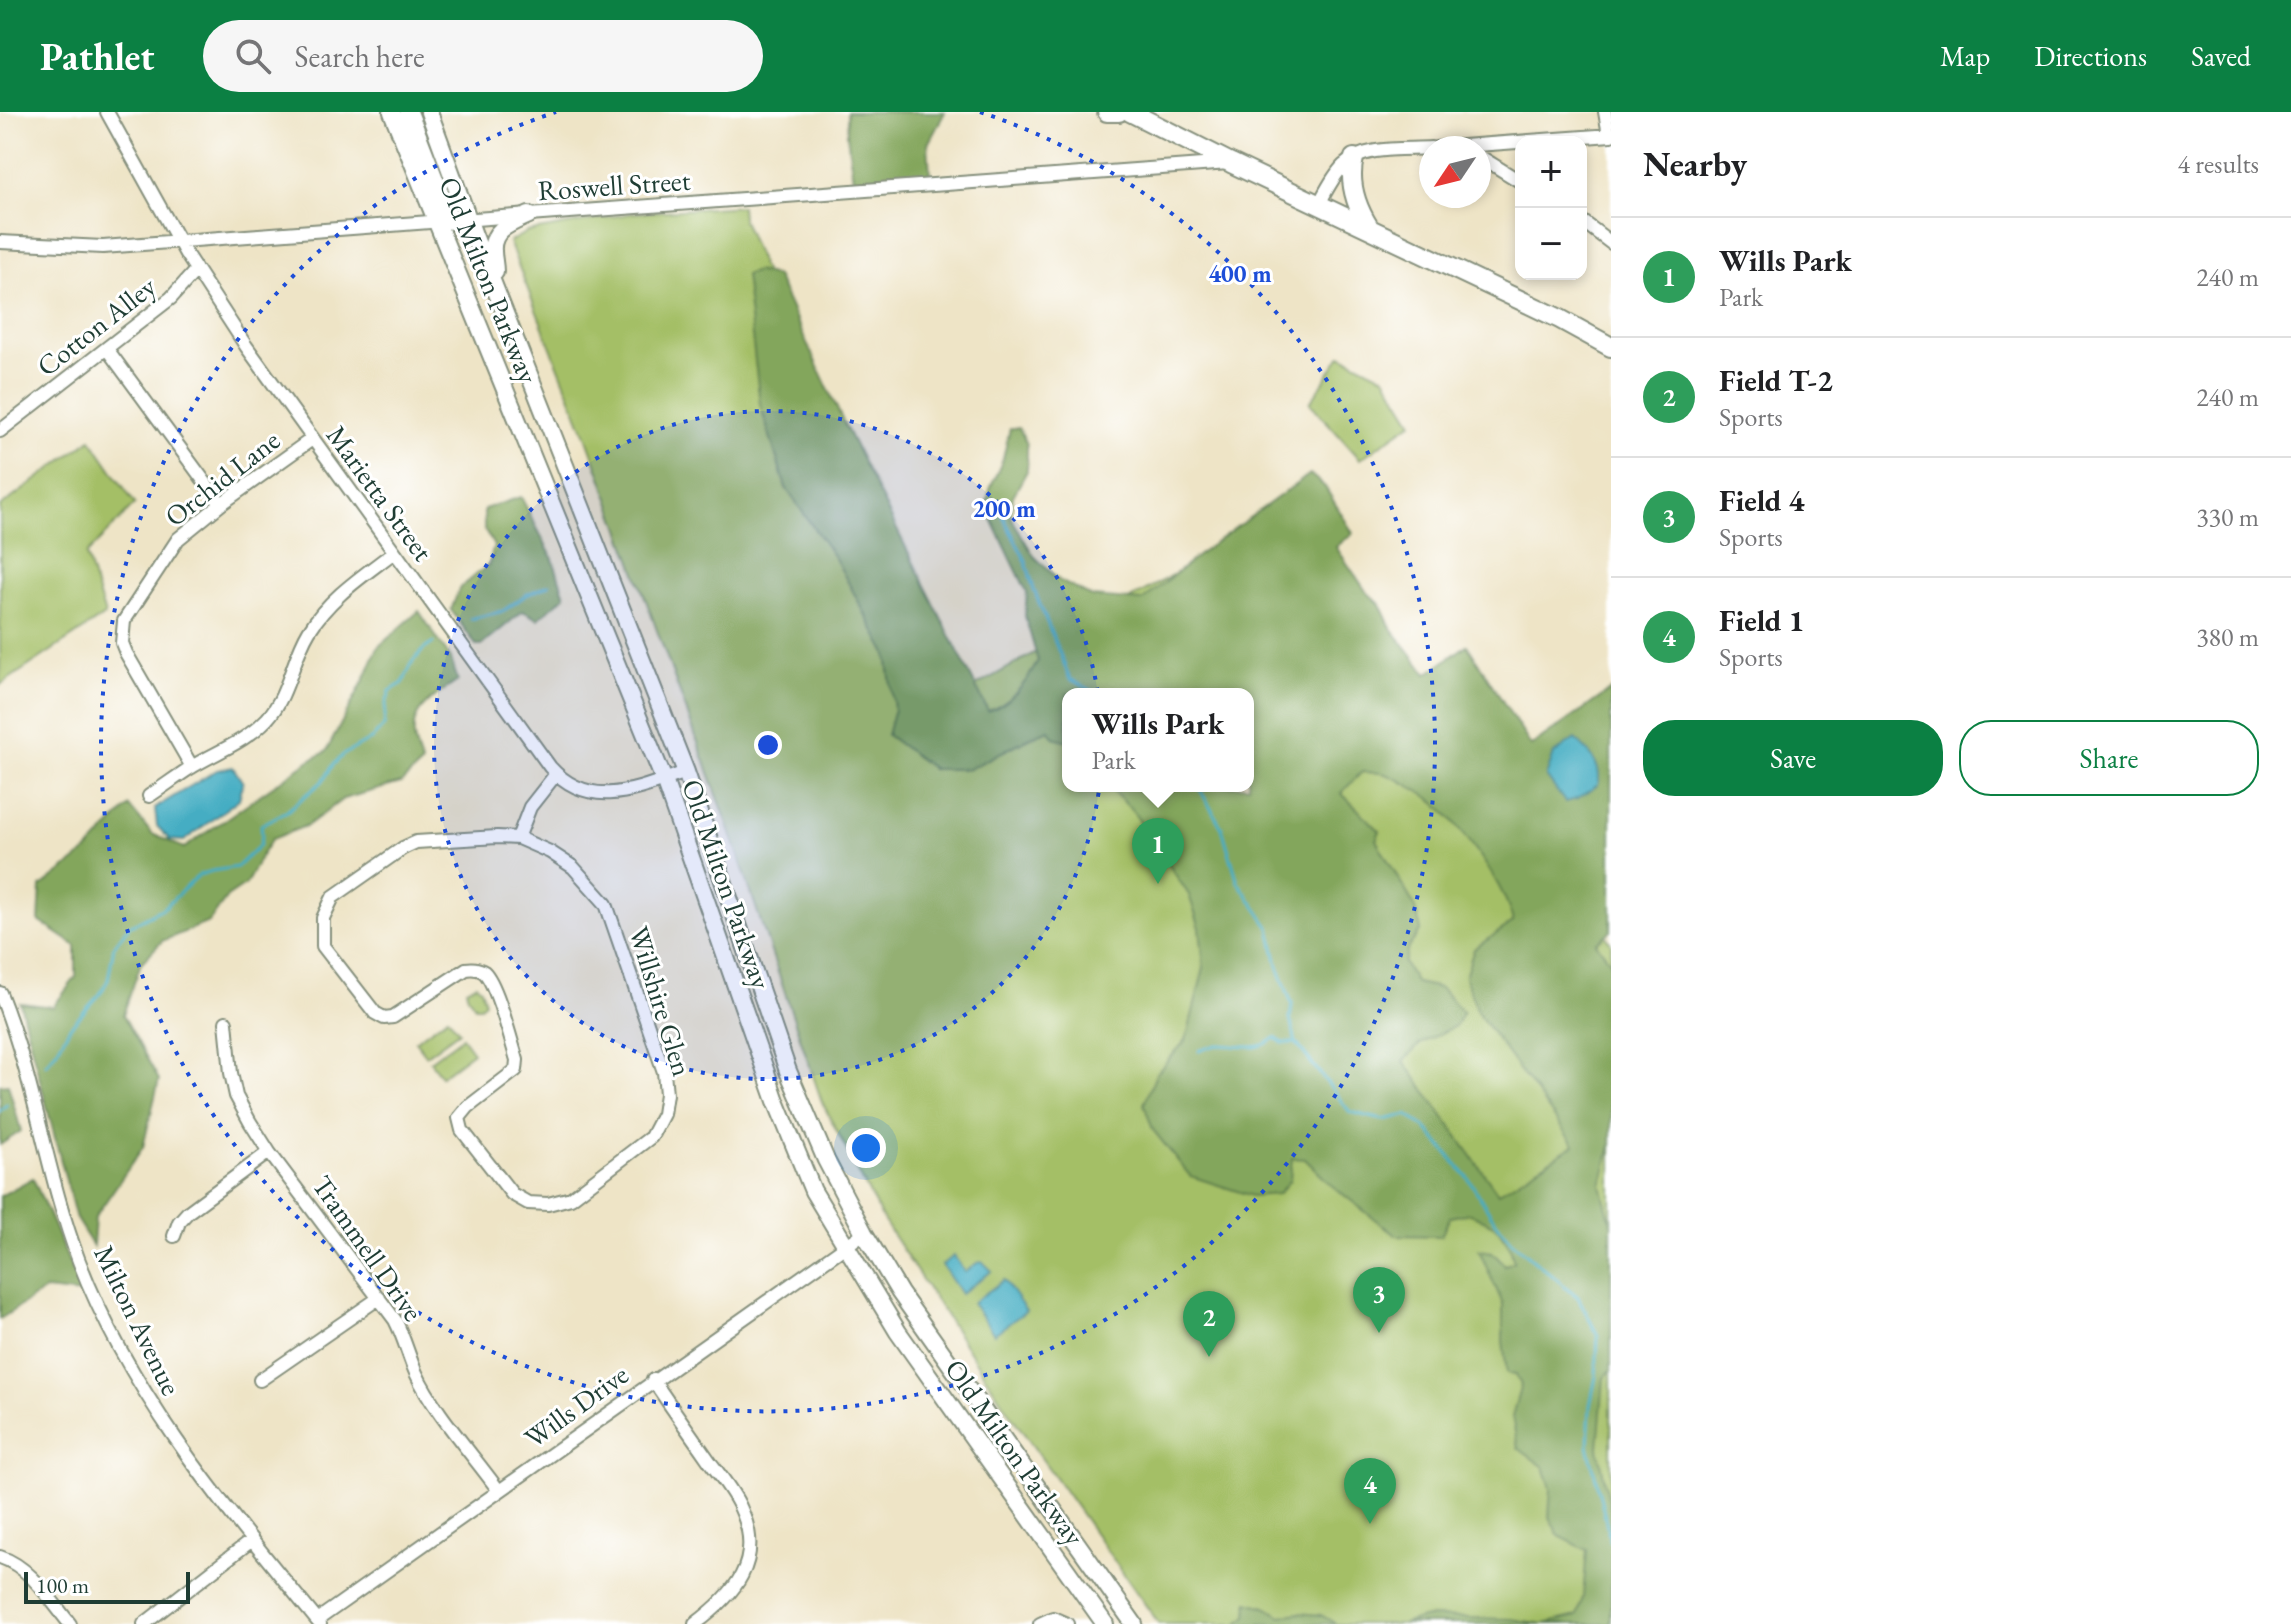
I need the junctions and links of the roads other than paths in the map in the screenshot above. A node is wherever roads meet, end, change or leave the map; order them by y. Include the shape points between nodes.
1 (107, 112) edge
2 (392, 112) edge
3 (409, 112) edge
4 (429, 112) edge
5 (1107, 112) edge
6 (1119, 112) edge
7 (1130, 112) edge
8 (1605, 112) edge
9 (1610, 135) edge
10 (1491, 145) edge
11 (1419, 149) edge
12 (1354, 158) junction
13 (1232, 163) junction
14 (1491, 163) edge
15 (1515, 178) edge
16 (1319, 204) junction
17 (529, 215) junction
18 (469, 219) junction
19 (443, 221) junction
20 (1587, 225) edge
21 (1369, 227) junction
22 (178, 241) junction
23 (0, 242) edge
24 (1611, 243) edge
25 (196, 270) junction
26 (494, 285) junction
27 (1611, 347) edge
28 (107, 349) junction
29 (0, 431) edge
30 (312, 439) junction
31 (221, 504) junction
32 (394, 552) junction
33 (192, 767) junction
34 (686, 772) junction
35 (556, 774) junction
36 (664, 780) junction
37 (149, 796) dead end
38 (518, 838) junction
39 (0, 993) edge
40 (226, 1022) dead end
41 (269, 1152) junction
42 (864, 1233) junction
43 (174, 1236) dead end
44 (845, 1246) junction
45 (379, 1298) junction
46 (260, 1380) dead end
47 (653, 1380) junction
48 (499, 1491) junction
49 (252, 1540) junction
50 (0, 1557) edge
51 (318, 1622) edge
52 (70, 1624) edge
53 (144, 1624) edge
54 (695, 1624) edge
55 (1040, 1624) edge
56 (1067, 1624) edge
57 (1105, 1624) edge
58 (1134, 1624) edge

1 - 22 street, Marietta Street
2 - 19 main road, Old Milton Parkway
3 - 19 main road
4 - 18 main road, Old Milton Parkway
5 - 6 highway
7 - 13 highway
8 - 9 street
9 - 10 street
11 - 12 street
12 - 16 street
12 - 21 highway via 1354,192
13 - 16 highway
13 - 17 street, Roswell Street
14 - 15 street
16 - 21 highway
17 - 18 street, Roswell Street
17 - 26 main road via 495,236
18 - 19 street, Roswell Street
18 - 26 main road, Old Milton Parkway
19 - 22 street, Roswell Street
19 - 36 main road, Old Milton Parkway via 489,349
20 - 24 street
21 - 27 highway
22 - 23 street, Roswell Street via 103,247
22 - 25 street, Marietta Street
25 - 28 street, Cotton Alley via 171,298
25 - 30 street, Marietta Street
26 - 34 main road, Old Milton Parkway
28 - 29 street, Cotton Alley
28 - 31 street
30 - 31 street, Orchid Lane
30 - 32 street, Marietta Street
31 - 33 street, Orchid Lane via 178,539 122,629 126,653
32 - 33 street via 345,589 319,617 266,720
32 - 35 street, Marietta Street
33 - 37 street
34 - 36 street, Marietta Street
34 - 42 main road, Old Milton Parkway via 788,1071
35 - 36 street, Marietta Street via 575,787 603,794
35 - 38 street via 530,807
36 - 44 main road, Old Milton Parkway via 776,1101 813,1191
38 - 38 street, Willshire Glen via 573,867 606,904 664,1072 666,1094 651,1137 571,1198 548,1204 528,1203 512,1194 462,1130 459,1118 468,1107 516,1070 492,984 483,971 455,974 384,1018 323,946 323,918 333,897 403,848 416,842
39 - 49 street, Milton Avenue via 23,1056 62,1211 99,1309 159,1417
40 - 41 street, Trammell Drive via 236,1096
41 - 43 street via 188,1212
41 - 45 street, Trammell Drive
42 - 44 street, Wills Drive
42 - 58 main road, Old Milton Parkway via 900,1293
44 - 47 street, Wills Drive
44 - 57 main road, Old Milton Parkway via 898,1332
45 - 46 street
45 - 48 street, Trammell Drive via 403,1335 433,1402
47 - 48 street, Wills Drive
47 - 54 street via 736,1498 748,1528 741,1579
48 - 51 street, Wills Drive
49 - 51 street, Milton Avenue
49 - 53 street
50 - 52 street via 19,1565
55 - 56 street via 1053,1618

